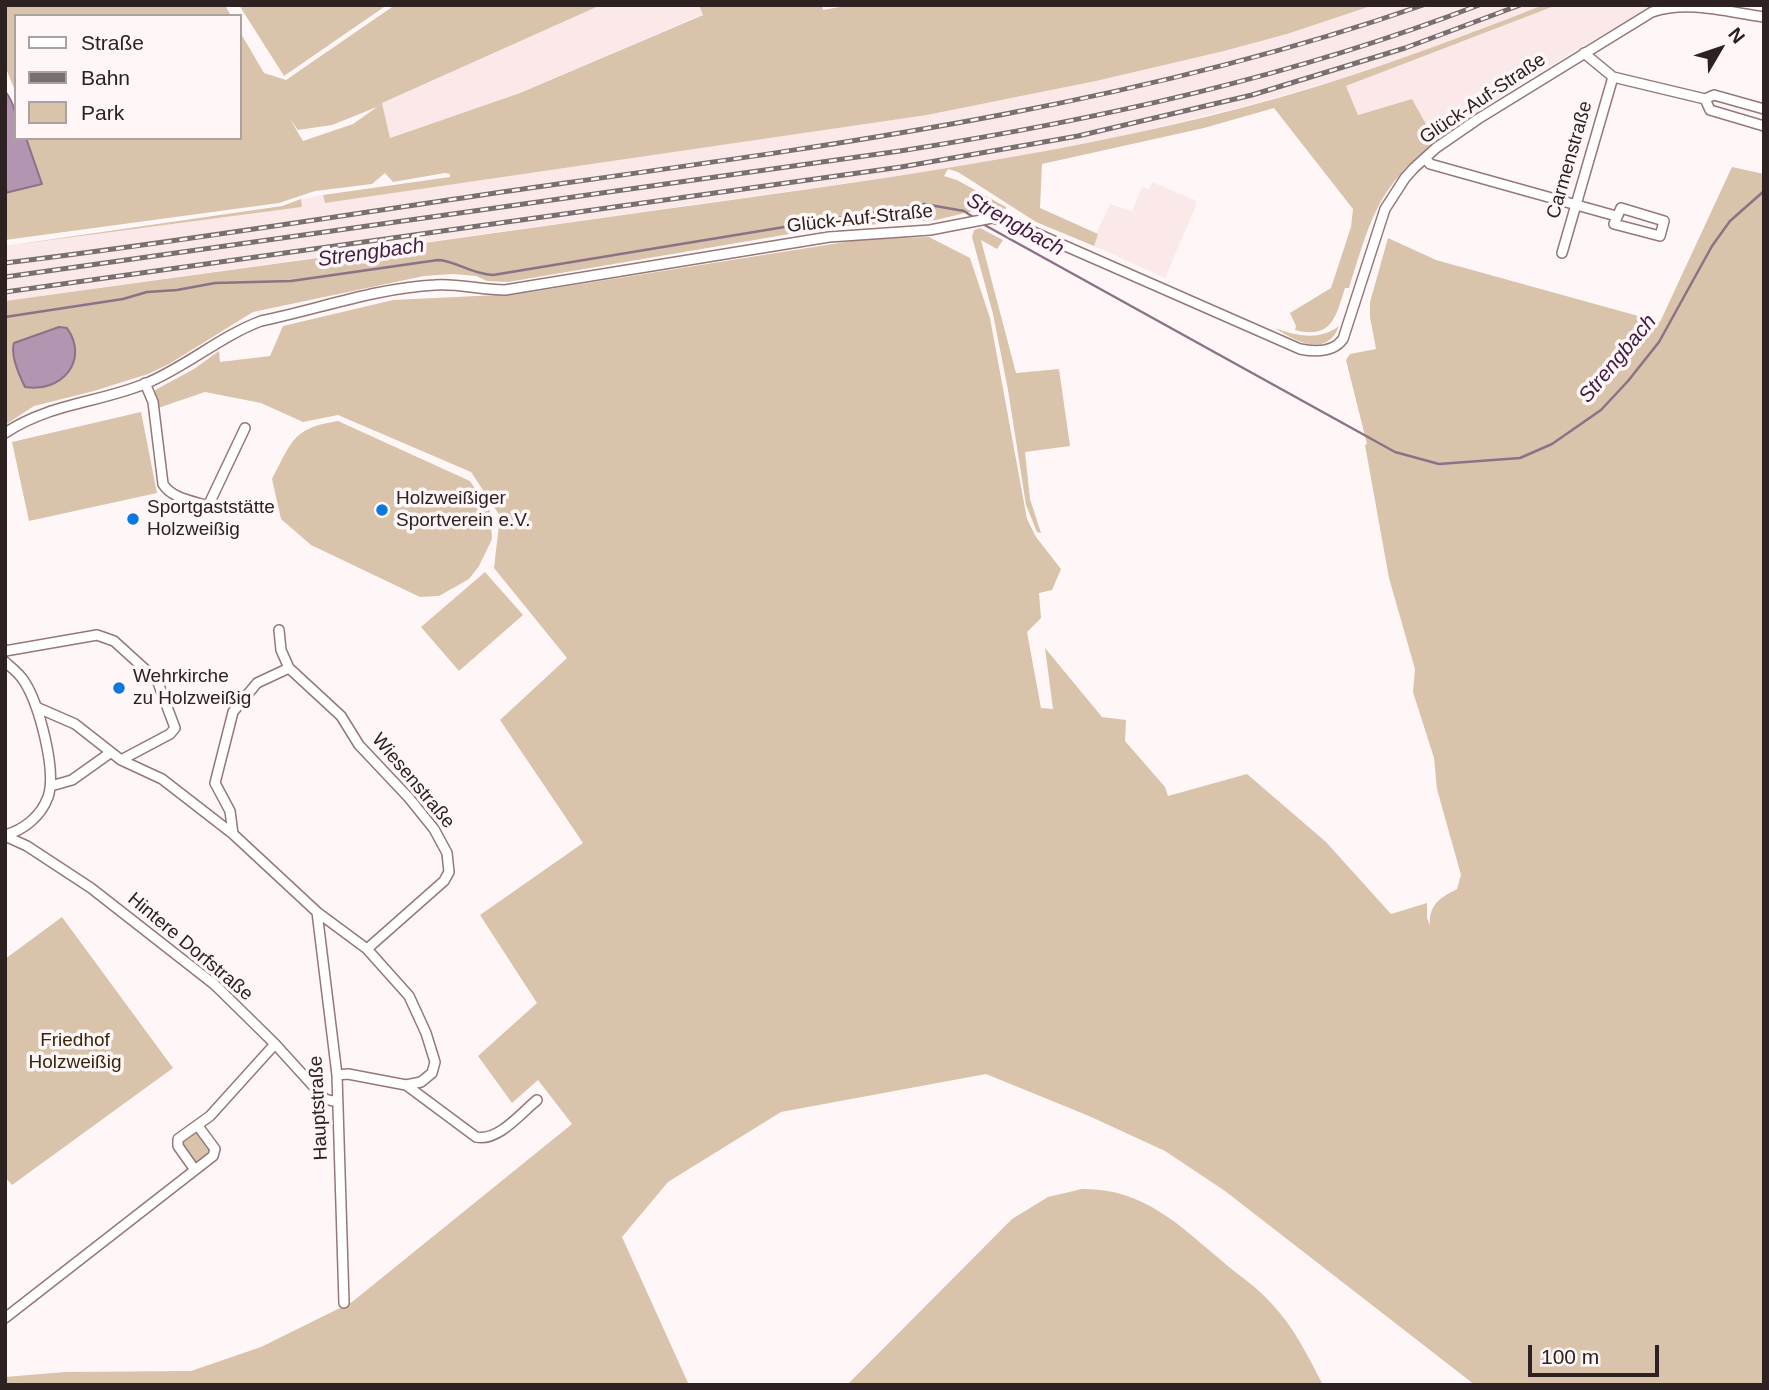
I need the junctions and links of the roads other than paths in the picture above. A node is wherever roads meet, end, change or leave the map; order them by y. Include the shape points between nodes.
1 (1764, 17) edge
2 (1584, 54) junction
3 (1613, 77) junction
4 (1705, 99) junction
5 (1764, 109) edge
6 (1764, 126) edge
7 (1425, 158) junction
8 (1576, 204) junction
9 (1616, 216) junction
10 (1562, 253) dead end
11 (145, 383) junction
12 (245, 428) dead end
13 (5, 433) edge
14 (279, 630) dead end
15 (5, 651) edge
16 (5, 662) edge
17 (289, 668) junction
18 (36, 707) junction
19 (110, 753) junction
20 (121, 760) junction
21 (51, 786) junction
22 (233, 834) junction
23 (5, 835) edge
24 (317, 912) junction
25 (367, 949) junction
26 (275, 1044) junction
27 (337, 1075) junction
28 (407, 1085) junction
29 (537, 1100) dead end
30 (337, 1102) junction
31 (198, 1126) junction
32 (195, 1170) junction
33 (344, 1303) dead end
34 (5, 1318) edge

1 - 2 street, Glück-Auf-Straße via 1668,7
2 - 3 street
2 - 7 street, Glück-Auf-Straße via 1478,119
3 - 4 street
3 - 8 street, Carmenstraße
4 - 5 street via 1714,94
4 - 6 street via 1710,110
7 - 8 street via 1430,164
7 - 11 street, Glück-Auf-Straße via 1385,209 1343,339 1324,351 1300,349 1013,223 992,218 930,230 829,237 505,290 439,284 396,289 247,327
8 - 9 street
8 - 10 street, Carmenstraße
9 - 9 street via 1614,224 1660,236 1664,221 1620,208
11 - 12 street via 153,402 163,484 173,494 208,506
11 - 13 street, Glück-Auf-Straße via 49,410
14 - 17 street
15 - 20 street via 97,635 133,656 157,680 175,728
16 - 18 street via 19,673
17 - 22 street via 257,683 233,712 215,783 230,811
17 - 25 street, Wiesenstraße via 341,716 359,745 434,829 447,853 450,872 444,881
18 - 19 street via 75,724
18 - 21 street
19 - 20 street
19 - 21 street via 72,780
20 - 22 street via 162,779
21 - 23 street via 48,798 28,825
22 - 24 street
23 - 26 street, Hintere Dorfstraße via 91,888 215,985
24 - 25 street
24 - 27 street, Hauptstraße
25 - 28 street via 409,996 435,1062 432,1073
26 - 30 street, Hintere Dorfstraße via 325,1099
26 - 31 street
27 - 28 street
27 - 30 street, Hauptstraße
28 - 29 street via 484,1139
30 - 33 street, Hauptstraße
31 - 32 street via 215,1149
31 - 32 street via 178,1139
32 - 34 street

